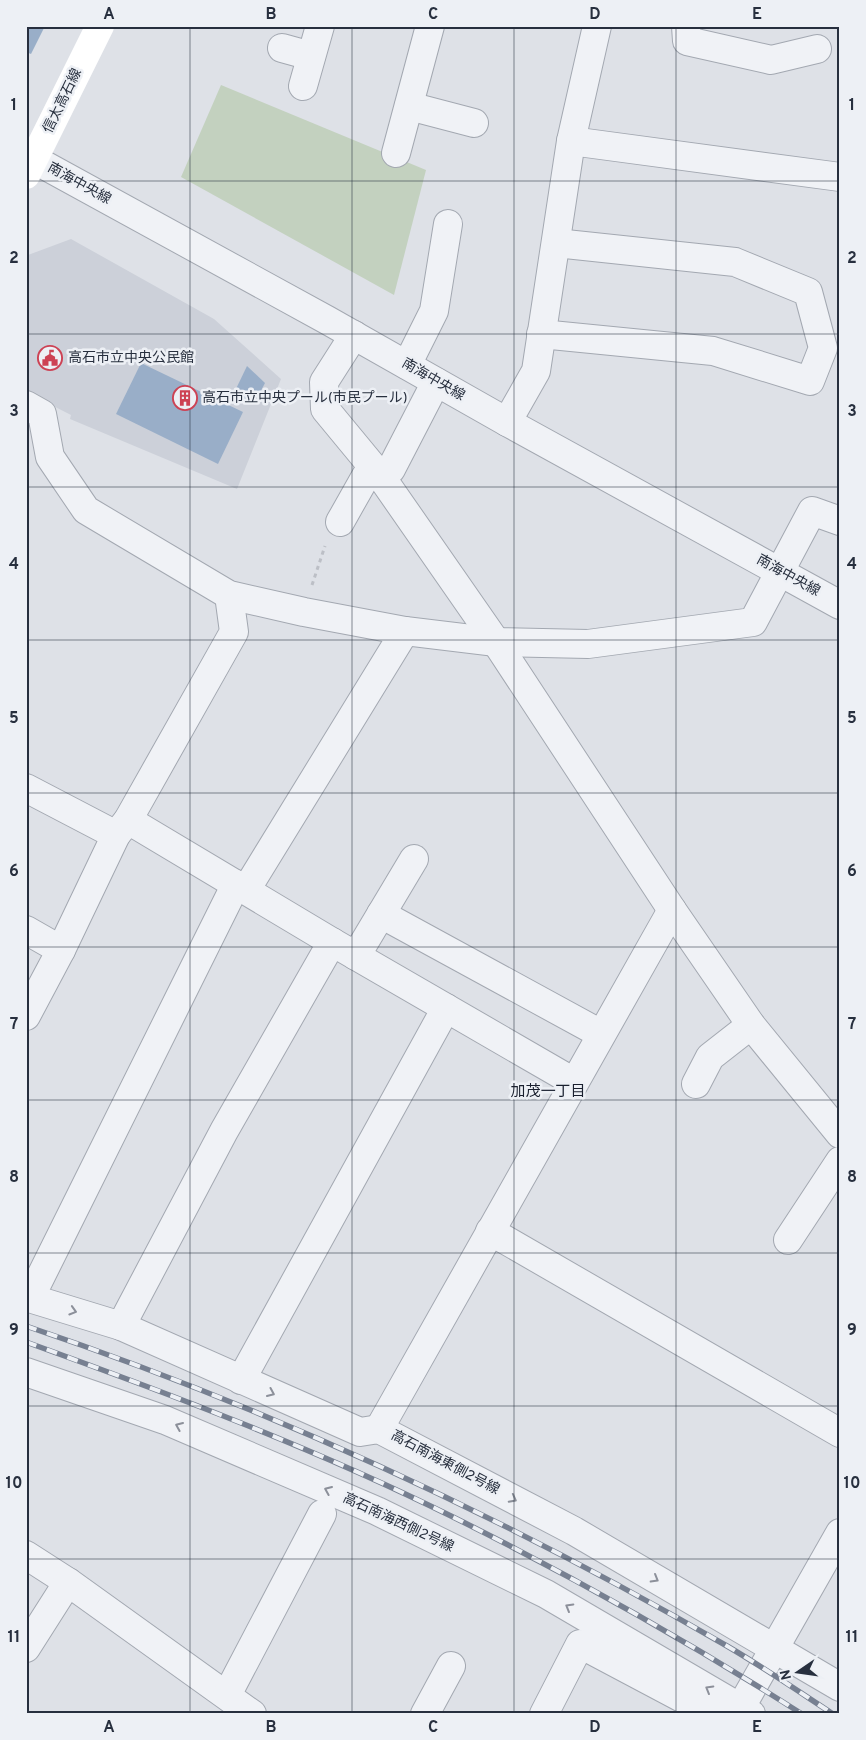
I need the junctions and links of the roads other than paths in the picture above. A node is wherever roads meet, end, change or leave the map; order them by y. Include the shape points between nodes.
1 (100, 26) edge
2 (320, 26) edge
3 (430, 26) edge
4 (597, 26) edge
5 (686, 26) edge
6 (282, 48) dead end
7 (817, 49) dead end
8 (311, 56) junction
9 (303, 86) dead end
10 (409, 106) junction
11 (474, 123) dead end
12 (571, 141) junction
13 (396, 153) dead end
14 (29, 163) edge
15 (840, 177) edge
16 (448, 224) dead end
17 (556, 243) junction
18 (542, 334) junction
19 (354, 335) junction
20 (407, 365) junction
21 (436, 382) junction
22 (26, 405) edge
23 (508, 422) junction
24 (378, 472) junction
25 (840, 521) edge
26 (340, 522) road end
27 (780, 572) junction
28 (228, 595) junction
29 (840, 605) edge
30 (405, 631) junction
31 (496, 642) junction
32 (26, 788) edge
33 (122, 827) junction
34 (414, 858) dead end
35 (241, 887) junction
36 (672, 910) junction
37 (381, 914) junction
38 (26, 930) edge
39 (332, 942) junction
40 (61, 950) junction
41 (356, 956) junction
42 (446, 1008) junction
43 (26, 1016) edge
44 (751, 1025) junction
45 (601, 1034) junction
46 (574, 1082) junction
47 (696, 1084) dead end
48 (840, 1134) edge
49 (840, 1160) edge
50 (490, 1231) junction
51 (788, 1240) dead end
52 (28, 1298) edge
53 (121, 1326) junction
54 (26, 1372) edge
55 (241, 1380) junction
56 (379, 1429) junction
57 (840, 1433) edge
58 (322, 1514) dead end
59 (840, 1533) edge
60 (26, 1555) edge
61 (68, 1582) junction
62 (26, 1648) edge
63 (774, 1649) junction
64 (451, 1666) dead end
65 (840, 1687) edge
66 (227, 1696) junction
67 (743, 1712) edge
68 (252, 1714) edge
69 (425, 1714) edge
70 (544, 1714) edge
71 (712, 1714) edge

1 - 14 main road, 信太高石線
2 - 8 street
3 - 10 street
4 - 12 street
5 - 7 street via 687,41 771,60
6 - 8 street
8 - 9 street
10 - 11 street
10 - 13 street
12 - 15 street
12 - 17 street
14 - 19 street, 南海中央線
16 - 20 street via 434,311
17 - 18 street
17 - 18 street via 735,262 808,292 823,348 810,381 712,351
18 - 23 street via 536,371
19 - 20 street, 南海中央線
19 - 24 street via 324,382 324,409
20 - 21 street, 南海中央線
21 - 23 street, 南海中央線
21 - 24 street via 391,469
22 - 28 street via 42,414 50,457 86,510
23 - 27 street, 南海中央線
24 - 26 street via 366,476
24 - 31 street
25 - 27 street via 812,511
27 - 29 street, 南海中央線
27 - 31 street via 753,622 588,644
28 - 30 street
28 - 33 street via 234,632
30 - 31 street
30 - 35 street
31 - 36 street
32 - 33 street
33 - 35 street
33 - 40 street
34 - 37 street
35 - 39 street
35 - 52 street
36 - 44 street
36 - 45 street
37 - 41 street
37 - 45 street
38 - 40 street
39 - 41 street
39 - 53 street via 224,1131
40 - 43 street
41 - 42 street
42 - 46 street
42 - 55 street
44 - 47 street via 710,1057
44 - 48 street
45 - 46 street
46 - 50 street
49 - 51 street
50 - 56 street
50 - 57 street
52 -> 53 street, 高石南海東側2号線
53 - 55 street, 高石南海東側2号線
67 -> 54 street, 高石南海西側2号線 via 546,1594 377,1511 165,1420
55 -> 56 street, 高石南海東側2号線 via 360,1432
56 -> 63 street, 高石南海東側2号線 via 574,1531
58 - 66 street
59 - 63 street
60 - 61 street
61 - 62 street
61 - 66 street
63 - 65 street, 高石南海東側2号線
63 - 67 street
64 - 69 street
66 - 68 street
70 - 71 street via 580,1644

